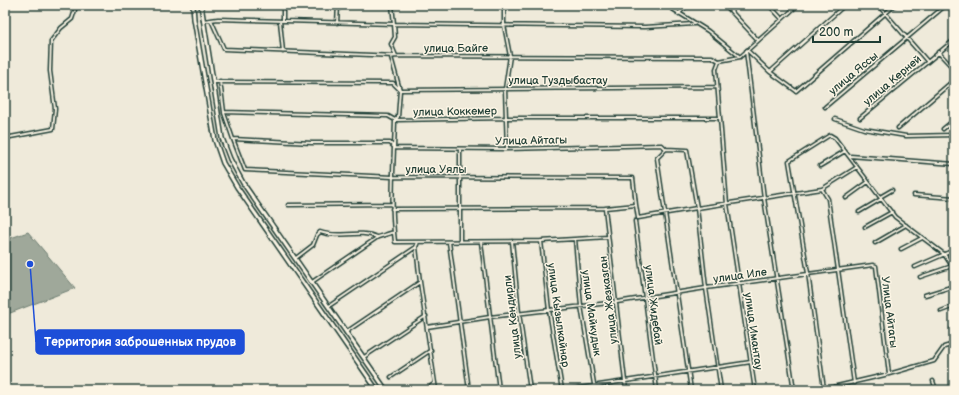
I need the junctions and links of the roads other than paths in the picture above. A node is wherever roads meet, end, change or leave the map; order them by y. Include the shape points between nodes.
1 (73, 5) edge
2 (193, 5) edge
3 (201, 5) edge
4 (283, 5) edge
5 (338, 5) edge
6 (392, 5) edge
7 (504, 5) edge
8 (666, 5) edge
9 (688, 5) edge
10 (725, 5) edge
11 (769, 5) edge
12 (798, 5) edge
13 (845, 5) edge
14 (878, 5) edge
15 (896, 5) edge
16 (946, 5) edge
17 (886, 12) junction
18 (678, 14) junction
19 (782, 19) junction
20 (211, 20) junction
21 (203, 21) junction
22 (281, 21) junction
23 (337, 23) junction
24 (394, 24) junction
25 (694, 24) junction
26 (504, 25) junction
27 (907, 37) junction
28 (758, 40) junction
29 (954, 40) edge
30 (746, 51) junction
31 (282, 52) junction
32 (938, 52) junction
33 (396, 56) junction
34 (510, 56) junction
35 (740, 57) junction
36 (927, 61) junction
37 (719, 62) junction
38 (954, 69) edge
39 (770, 72) junction
40 (954, 80) edge
41 (220, 81) junction
42 (212, 82) junction
43 (717, 87) junction
44 (505, 89) junction
45 (400, 90) junction
46 (825, 107) dead end
47 (224, 112) junction
48 (506, 118) junction
49 (719, 118) junction
50 (860, 118) dead end
51 (835, 119) dead end
52 (395, 120) junction
53 (954, 120) edge
54 (898, 128) dead end
55 (943, 129) dead end
56 (954, 135) edge
57 (5, 138) edge
58 (233, 139) junction
59 (394, 148) junction
60 (460, 149) junction
61 (507, 149) junction
62 (666, 149) junction
63 (845, 151) junction
64 (849, 156) junction
65 (954, 164) edge
66 (820, 166) dead end
67 (857, 167) junction
68 (393, 177) junction
69 (460, 177) junction
70 (868, 182) junction
71 (822, 189) junction
72 (892, 190) dead end
73 (795, 194) junction
74 (914, 195) dead end
75 (764, 198) junction
76 (846, 198) dead end
77 (880, 198) junction
78 (954, 198) edge
79 (392, 204) junction
80 (727, 204) junction
81 (288, 205) dead end
82 (636, 205) junction
83 (605, 208) junction
84 (697, 208) junction
85 (392, 209) junction
86 (460, 209) junction
87 (859, 212) dead end
88 (892, 212) junction
89 (664, 214) junction
90 (635, 221) dead end
91 (906, 225) junction
92 (865, 227) dead end
93 (394, 232) junction
94 (378, 237) junction
95 (608, 237) junction
96 (922, 238) junction
97 (575, 239) junction
98 (512, 241) junction
99 (541, 241) junction
100 (418, 242) junction
101 (449, 242) junction
102 (460, 242) junction
103 (481, 242) junction
104 (875, 242) dead end
105 (416, 247) junction
106 (901, 249) dead end
107 (954, 250) edge
108 (944, 254) junction
109 (296, 258) junction
110 (952, 266) junction
111 (915, 267) dead end
112 (839, 269) junction
113 (954, 269) edge
114 (808, 273) junction
115 (778, 277) junction
116 (920, 277) dead end
117 (312, 282) junction
118 (420, 282) junction
119 (739, 283) junction
120 (954, 286) edge
121 (706, 288) junction
122 (676, 292) junction
123 (925, 295) dead end
124 (644, 297) junction
125 (618, 302) junction
126 (329, 306) junction
127 (581, 306) junction
128 (954, 306) edge
129 (549, 310) junction
130 (942, 311) dead end
131 (518, 313) junction
132 (426, 316) junction
133 (490, 317) junction
134 (459, 322) junction
135 (428, 327) junction
136 (346, 332) junction
137 (954, 344) edge
138 (431, 350) junction
139 (364, 358) junction
140 (751, 362) junction
141 (718, 367) junction
142 (689, 371) junction
143 (889, 374) junction
144 (655, 376) junction
145 (391, 377) dead end
146 (933, 380) dead end
147 (625, 381) junction
148 (435, 383) junction
149 (854, 383) junction
150 (594, 386) junction
151 (824, 389) edge
152 (377, 390) edge
153 (386, 390) edge
154 (426, 390) edge
155 (436, 390) edge
156 (470, 390) edge
157 (500, 390) edge
158 (530, 390) edge
159 (562, 390) edge
160 (566, 390) edge
161 (594, 390) edge
162 (626, 390) edge
163 (657, 390) edge
164 (691, 390) edge
165 (721, 390) edge
166 (755, 390) edge
167 (794, 390) edge
168 (820, 390) edge
169 (936, 390) edge

1 - 57 street via 75,10 72,19 51,41 50,71 55,108 53,129
2 - 152 main road via 212,128 223,163
3 - 21 main road
4 - 22 street
5 - 23 street
6 - 24 street
7 - 26 street
8 - 18 street
9 - 18 street
10 - 28 street
11 - 19 street
12 - 19 street
13 - 39 street
14 - 17 street
15 - 17 street
16 - 27 street, улица Яссы
17 - 27 street
17 - 39 street via 796,91
18 - 25 street
19 - 28 street
20 - 21 street
20 - 22 street
20 - 31 street, улица Байге via 224,50
21 - 42 main road
22 - 23 street
22 - 31 street
23 - 24 street
24 - 26 street
24 - 33 street via 395,37 391,44
25 - 26 street via 644,27
25 - 35 street via 708,31
26 - 34 street
27 - 36 street
27 - 46 street, улица Яссы
28 - 30 street
29 - 32 street, улица Керней
30 - 35 street
30 - 39 street
30 - 75 street
31 - 33 street, улица Байге
32 - 36 street, улица Керней
32 - 38 street
33 - 34 street, улица Байге
33 - 45 street via 391,57
34 - 37 street, улица Байге via 712,57
34 - 44 street
35 - 37 street
36 - 50 street, улица Керней
37 - 43 street, улица Имантау via 716,69
40 - 54 street
41 - 42 street, улица Туздыбастау
41 - 45 street, улица Туздыбастау via 393,83
41 - 47 street
42 - 109 main road via 222,138 230,159 243,183
43 - 44 street, улица Туздыбастау
43 - 49 street, улица Имантау
44 - 45 street, улица Туздыбастау
44 - 48 street
45 - 52 street via 398,117
47 - 52 street, улица Коккемер via 388,116
47 - 58 street
48 - 49 street, улица Коккемер
48 - 52 street, улица Коккемер
48 - 61 street
49 - 80 street, улица Имантау
51 - 56 street via 864,129 906,136
52 - 59 street
53 - 55 street
58 - 59 street, Улица Айтагы via 390,143
58 - 68 street, улица Уялы via 244,170
59 - 60 street, Улица Айтагы
59 - 68 street
60 - 61 street, Улица Айтагы
60 - 69 street
61 - 62 street, Улица Айтагы via 662,145
62 - 84 street, Улица Айтагы via 687,150
62 - 89 street via 657,158
63 - 64 street
63 - 66 street
63 - 73 street via 830,135 789,161
64 - 65 street
64 - 67 street
67 - 70 street
67 - 71 street
68 - 69 street, улица Уялы
68 - 79 street
69 - 82 street, улица Уялы via 632,178
69 - 86 street
70 - 76 street
70 - 77 street
71 - 73 street
71 - 112 street via 828,199
72 - 77 street
73 - 75 street
73 - 114 street
74 - 78 street
75 - 80 street
75 - 115 street
77 - 87 street
77 - 88 street
79 - 81 street
79 - 85 street
80 - 84 street
80 - 119 street, улица Имантау
82 - 83 street
82 - 89 street via 638,218
83 - 86 street
83 - 95 street, улица Жезказган
84 - 89 street
84 - 121 street
85 - 86 street
85 - 93 street
86 - 102 street
88 - 91 street
88 - 92 street
89 - 122 street
90 - 124 street, улица Жидебай
91 - 96 street
91 - 104 street
93 - 94 street
93 - 100 street via 396,242
94 - 109 street via 370,234 320,232 313,245
94 - 117 street
95 - 97 street
95 - 125 street, улица Жезказган
96 - 106 street
96 - 108 street
97 - 99 street
97 - 127 street, улица Майкудык
98 - 99 street
98 - 103 street
98 - 131 street, улица Кендирли
99 - 129 street, улица Кызылкайнар
100 - 101 street
100 - 105 street
101 - 102 street
101 - 134 street
102 - 103 street
103 - 133 street
105 - 118 street
105 - 126 street
107 - 108 street
108 - 110 street
108 - 111 street
109 - 117 main road
110 - 113 street
110 - 116 street
112 - 114 street, Улица Айтагы
112 - 143 street, Улица Айтагы via 876,266
112 - 149 street
114 - 115 street, улица Иле
114 - 151 street
115 - 119 street, улица Иле
115 - 167 street
117 - 126 main road
118 - 132 street
118 - 136 street
119 - 121 street, улица Иле
119 - 140 street, улица Имантау
120 - 123 street
121 - 122 street
121 - 141 street, улица Иле
122 - 124 street
122 - 142 street
124 - 125 street
124 - 144 street, улица Жидебай
125 - 127 street
125 - 147 street, улица Жезказган
126 - 136 main road
127 - 129 street
127 - 150 street, улица Майкудык
128 - 130 street
129 - 131 street
129 - 159 street, улица Кызылкайнар
131 - 133 street
131 - 158 street, улица Кендирли
132 - 135 street
132 - 139 street
133 - 134 street
133 - 157 street
134 - 135 street
134 - 156 street
135 - 138 street
136 - 139 main road
137 - 143 street via 944,347 934,361
138 - 145 street
138 - 148 street
139 - 153 main road
140 - 141 street
140 - 166 street, улица Имантау
141 - 142 street
141 - 165 street, улица Иле
142 - 144 street
142 - 164 street
143 - 149 street
144 - 147 street
144 - 163 street, улица Жидебай
146 - 169 street
147 - 150 street
147 - 162 street, улица Жезказган
148 - 154 street
148 - 155 street
149 - 151 street
150 - 160 street
150 - 161 street, улица Майкудык
151 - 168 street

